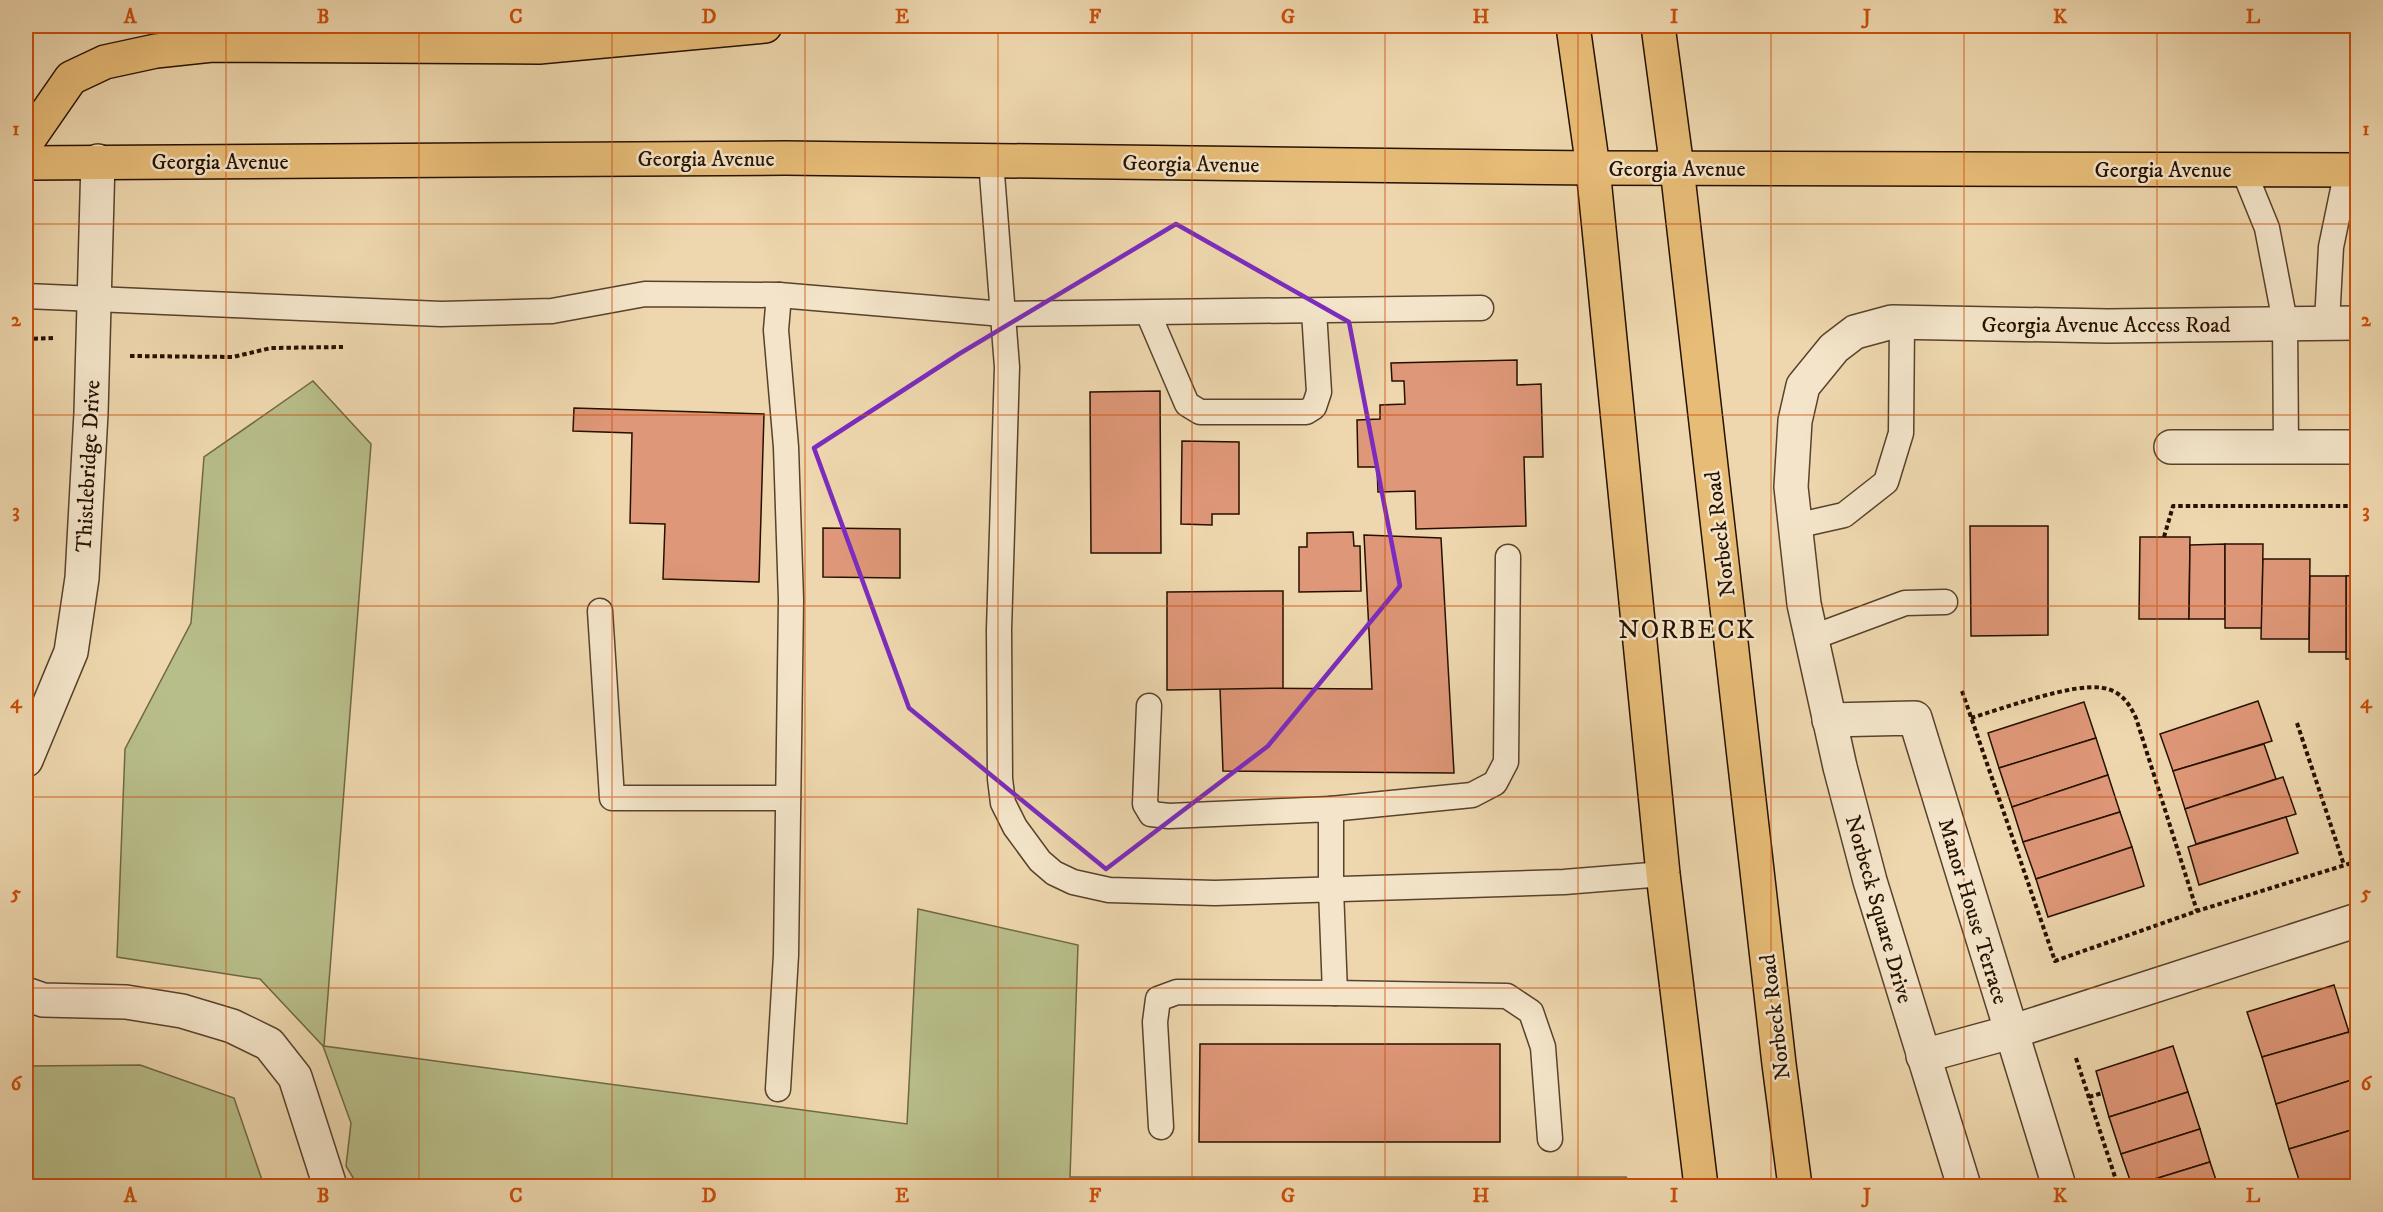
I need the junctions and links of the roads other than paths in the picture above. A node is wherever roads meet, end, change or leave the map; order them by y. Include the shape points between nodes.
1 (765, 26) edge
2 (1573, 26) edge
3 (1658, 26) edge
4 (26, 143) edge
5 (98, 161) junction
6 (991, 161) junction
7 (26, 163) edge
8 (1593, 168) junction
9 (1677, 168) junction
10 (2243, 170) junction
11 (2352, 170) edge
12 (779, 295) junction
13 (26, 296) edge
14 (94, 298) junction
15 (1481, 308) dead end
16 (1314, 310) junction
17 (1149, 313) junction
18 (1003, 314) junction
19 (2285, 322) junction
20 (1902, 323) junction
21 (2342, 323) edge
22 (1855, 332) joint
23 (2171, 447) dead end
24 (2358, 447) edge
25 (2286, 448) junction
26 (1795, 526) junction
27 (1508, 557) dead end
28 (1945, 603) dead end
29 (600, 611) dead end
30 (1811, 638) junction
31 (1149, 706) dead end
32 (1829, 720) junction
33 (26, 760) edge
34 (788, 798) junction
35 (1331, 809) junction
36 (1664, 874) junction
37 (1331, 889) junction
38 (2358, 920) edge
39 (1335, 993) junction
40 (26, 994) edge
41 (2011, 1032) junction
42 (1923, 1056) junction
43 (778, 1089) dead end
44 (1161, 1127) dead end
45 (1550, 1139) dead end
46 (330, 1186) edge
47 (1701, 1186) edge
48 (1795, 1186) edge
49 (1964, 1186) edge
50 (2060, 1186) edge

1 - 4 main road via 539,47 212,45 156,51 105,62 71,78
2 - 8 main road
3 - 9 main road, Norbeck Road
5 - 6 main road, Georgia Avenue
5 - 7 main road, Georgia Avenue
5 - 14 street, Thistlebridge Drive
6 - 8 main road, Georgia Avenue
6 - 18 lane
8 - 9 main road, Georgia Avenue
8 - 36 main road
9 - 10 main road, Georgia Avenue
9 - 48 main road, Norbeck Road
10 - 11 main road, Georgia Avenue
10 - 19 lane via 2267,228
11 - 21 lane via 2331,247
12 - 14 lane via 645,294 552,311 441,314
12 - 18 lane
12 - 34 lane via 776,330 786,447 791,600
13 - 14 lane
14 - 33 street, Thistlebridge Drive via 82,578 71,652
15 - 16 lane
16 - 17 lane
16 - 17 lane via 1318,392 1314,407 1306,412 1200,412 1187,404
17 - 18 lane
18 - 37 lane via 1007,367 999,630 1000,779 1003,803 1015,827 1054,873 1109,890 1215,893
19 - 20 street, Georgia Avenue Access Road via 2108,326
19 - 21 street, Georgia Avenue Access Road
19 - 25 lane
20 - 22 street, Georgia Avenue Access Road
20 - 26 lane via 1901,433 1886,482 1844,515
22 - 26 street, Norbeck Square Drive via 1834,348 1803,386 1795,421 1791,487
23 - 25 street
24 - 25 street
26 - 30 street, Norbeck Square Drive
27 - 35 lane via 1506,762 1495,783 1472,795
28 - 30 lane via 1905,603
29 - 34 lane via 612,798
30 - 32 street, Norbeck Square Drive
31 - 35 lane via 1145,804 1151,814
32 - 41 street, Manor House Terrace via 1916,718
32 - 42 street, Norbeck Square Drive via 1870,881
34 - 43 lane via 786,956
35 - 37 lane
36 - 37 lane via 1564,882
36 - 47 main road
37 - 39 lane
38 - 41 street
39 - 44 lane via 1177,992 1158,999 1155,1022
39 - 45 lane via 1507,996 1531,1012 1543,1047
40 - 46 street via 43,1000 126,1002 182,1011 232,1026 269,1044 296,1077
41 - 42 street
41 - 50 street, Manor House Terrace
42 - 49 street, Norbeck Square Drive

